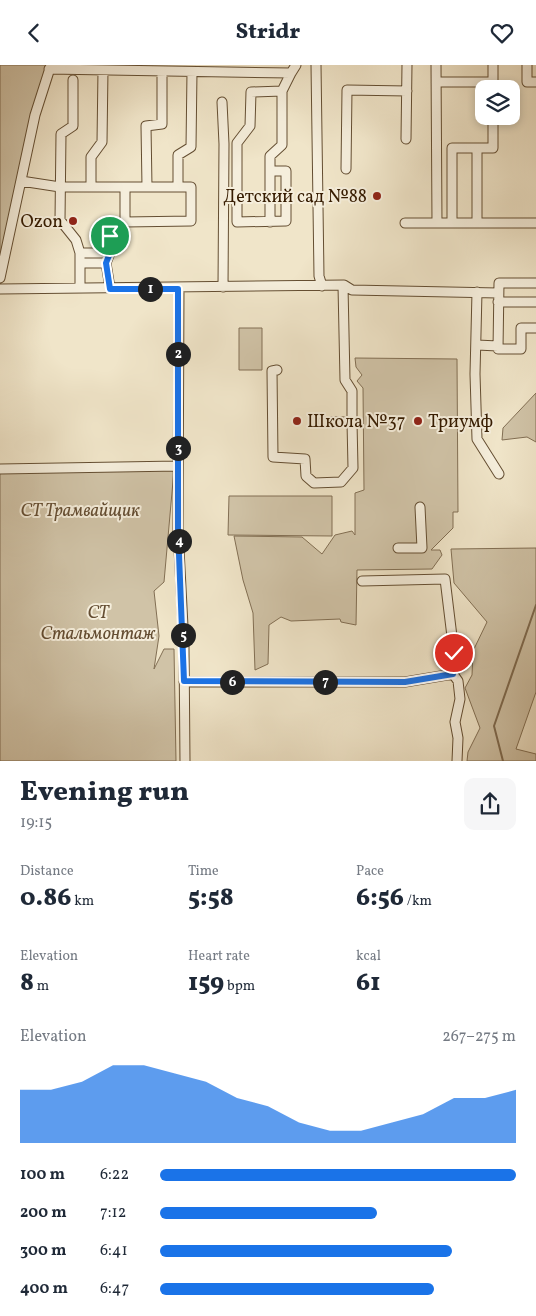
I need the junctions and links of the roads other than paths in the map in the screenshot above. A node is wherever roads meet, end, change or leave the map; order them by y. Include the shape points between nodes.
1 (316, 65) edge
2 (407, 65) edge
3 (436, 65) edge
4 (493, 65) edge
5 (527, 65) edge
6 (50, 67) edge
7 (224, 69) edge
8 (293, 69) edge
9 (103, 71) junction
10 (162, 71) junction
11 (192, 72) junction
12 (73, 79) dead end
13 (493, 80) edge
14 (436, 82) junction
15 (536, 82) edge
16 (475, 84) edge
17 (282, 91) junction
18 (407, 91) junction
19 (222, 102) dead end
20 (493, 125) edge
21 (406, 139) dead end
22 (477, 148) junction
23 (346, 169) dead end
24 (270, 171) junction
25 (21, 181) junction
26 (60, 187) junction
27 (91, 187) junction
28 (125, 187) junction
29 (147, 187) junction
30 (178, 187) junction
31 (270, 221) junction
32 (125, 222) junction
33 (405, 223) dead end
34 (437, 223) junction
35 (452, 223) junction
36 (477, 223) junction
37 (536, 223) edge
38 (80, 253) junction
39 (110, 253) junction
40 (80, 263) junction
41 (106, 263) junction
42 (0, 278) edge
43 (536, 283) edge
44 (343, 285) junction
45 (322, 286) junction
46 (224, 287) junction
47 (0, 289) edge
48 (80, 289) junction
49 (110, 289) junction
50 (178, 289) junction
51 (477, 292) junction
52 (498, 293) junction
53 (536, 302) edge
54 (536, 328) edge
55 (477, 345) junction
56 (498, 346) junction
57 (277, 370) dead end
58 (323, 422) dead end
59 (352, 422) junction
60 (178, 466) junction
61 (0, 469) edge
62 (499, 474) dead end
63 (420, 507) dead end
64 (398, 548) dead end
65 (362, 581) dead end
66 (453, 674) junction
67 (184, 681) junction
68 (185, 761) edge
69 (457, 761) edge

1 - 45 street
2 - 18 street
3 - 14 street
4 - 13 street
5 - 15 street via 527,82
6 - 9 street
6 - 25 street via 35,115
7 - 8 street
7 - 11 street
8 - 17 street
9 - 10 street
9 - 27 street via 102,142 91,157
10 - 11 street
10 - 29 street via 162,124 146,126
11 - 30 street via 191,147 178,155
12 - 26 street via 73,126 61,134
14 - 16 street
14 - 34 street
17 - 24 street via 282,145 270,156
17 - 31 street via 251,92 250,125 237,143 237,222
18 - 21 street
18 - 23 street via 347,90
19 - 46 street
20 - 22 street via 494,148
22 - 35 street via 452,148
22 - 36 street
24 - 31 street
24 - 31 street via 286,171 286,221
25 - 26 street
25 - 42 street
26 - 27 street
26 - 38 street via 60,220 76,240
27 - 28 street
28 - 29 street
28 - 32 street
29 - 30 street
30 - 32 street via 190,187 191,221
32 - 39 street via 110,236
33 - 34 street
34 - 35 street
35 - 36 street
36 - 37 street
38 - 39 street
38 - 40 street
39 - 41 street
40 - 41 street
40 - 48 street
41 - 49 street
43 - 52 street
44 - 45 street
44 - 51 street via 352,290
44 - 59 street via 345,381 352,391
45 - 46 street
46 - 50 street
47 - 48 street
48 - 49 street
49 - 50 street
50 - 60 street
51 - 52 street
51 - 55 street
52 - 53 street
52 - 56 street
54 - 56 street via 521,329 521,349 498,349
55 - 56 street
55 - 62 street via 477,439
57 - 59 street via 272,371 273,457 305,459 306,477 314,483 341,482 353,468
58 - 59 street
60 - 61 street
60 - 67 street
63 - 64 street via 422,548
65 - 66 street via 445,579 454,653
66 - 67 street via 405,682
66 - 69 street via 458,681 460,699 455,722
67 - 68 street

